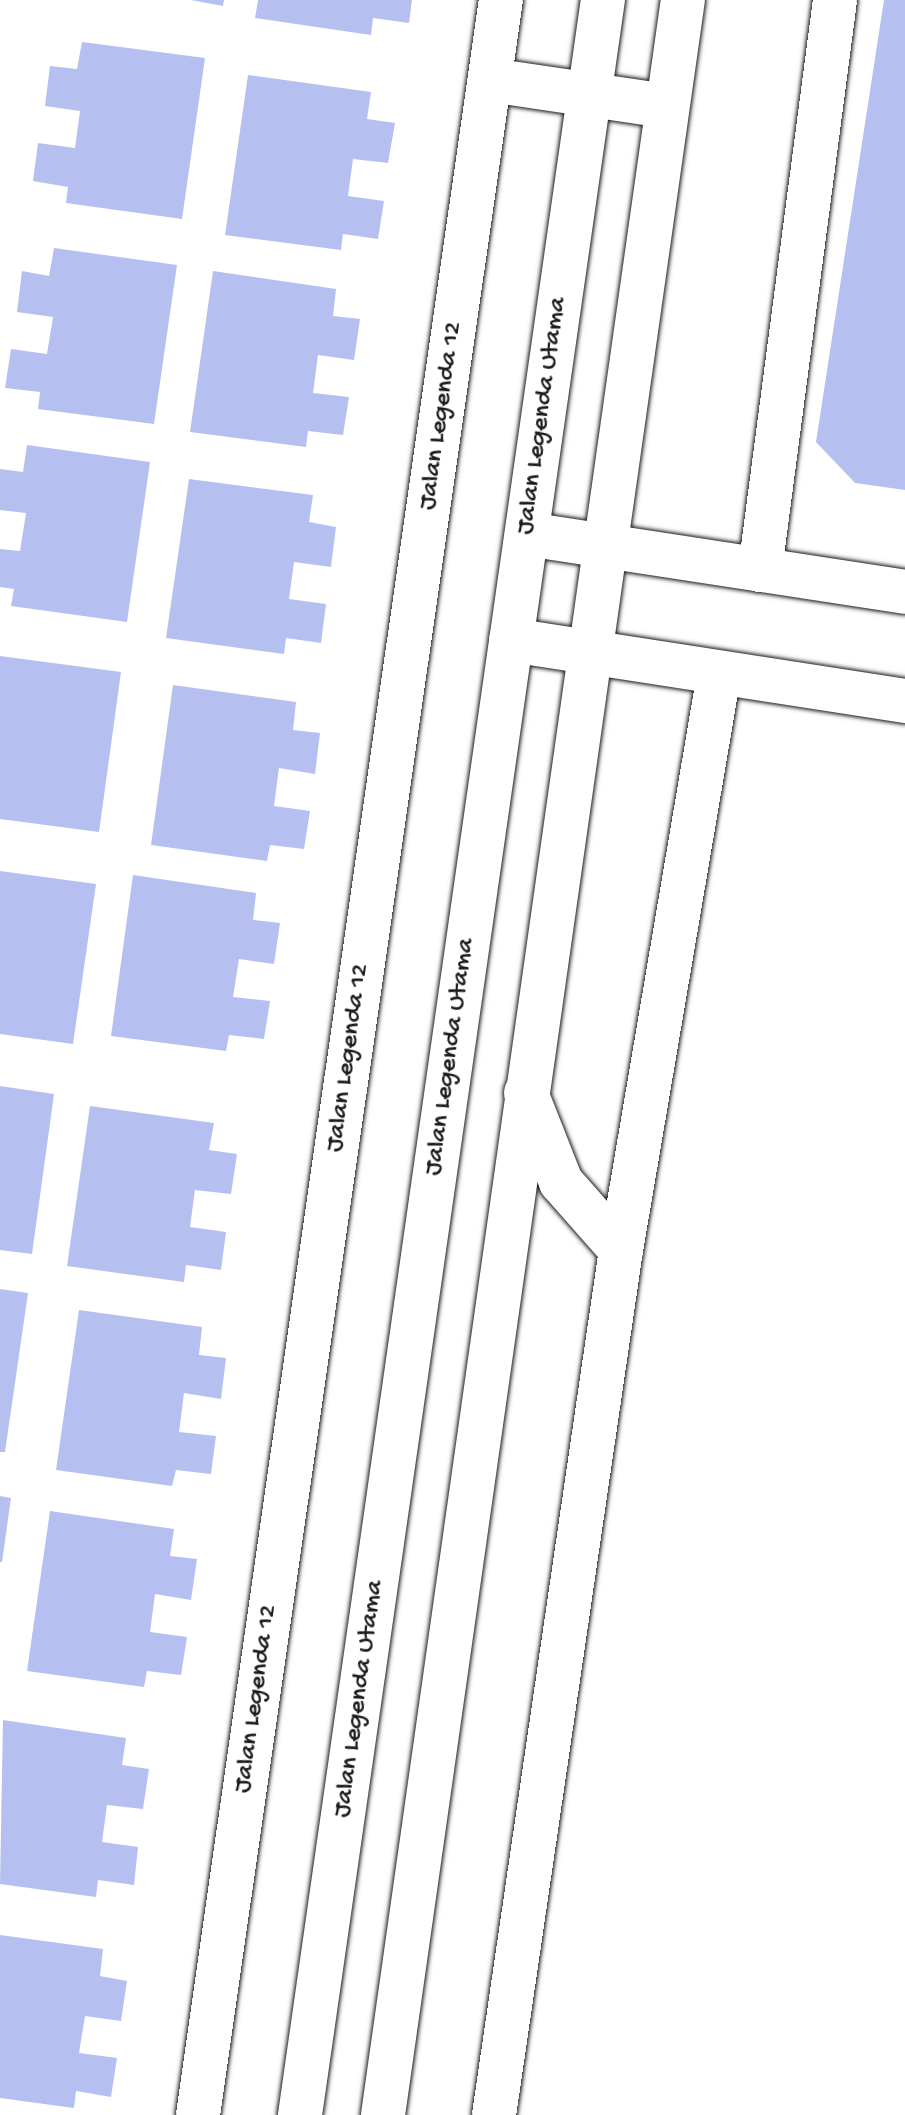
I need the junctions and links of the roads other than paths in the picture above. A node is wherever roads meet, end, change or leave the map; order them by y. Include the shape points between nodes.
1 (501, 0) edge
2 (603, 0) edge
3 (683, 0) edge
4 (835, 0) edge
5 (490, 80) junction
6 (589, 94) junction
7 (667, 106) junction
8 (527, 534) junction
9 (605, 546) junction
10 (760, 570) junction
11 (905, 592) edge
12 (511, 640) junction
13 (589, 652) junction
14 (719, 674) junction
15 (905, 701) edge
16 (526, 1093) junction
17 (621, 1250) junction
18 (198, 2115) edge
19 (300, 2115) edge
20 (383, 2115) edge
21 (494, 2115) edge

1 - 5 street, Jalan Legenda 12
2 - 6 street, Jalan Legenda Utama
3 - 7 street
4 - 10 street
5 - 6 street
5 - 18 street, Jalan Legenda 12
6 - 7 street
6 - 8 street, Jalan Legenda Utama
7 - 9 street
8 - 9 street
8 - 12 street, Jalan Legenda Utama
9 - 10 street
9 - 13 street
10 - 11 street
12 - 13 street
12 - 19 street, Jalan Legenda Utama
13 - 14 street
13 - 16 street
14 - 15 street
14 - 17 street
16 - 17 street via 561,1182
16 - 20 street
17 - 21 street

